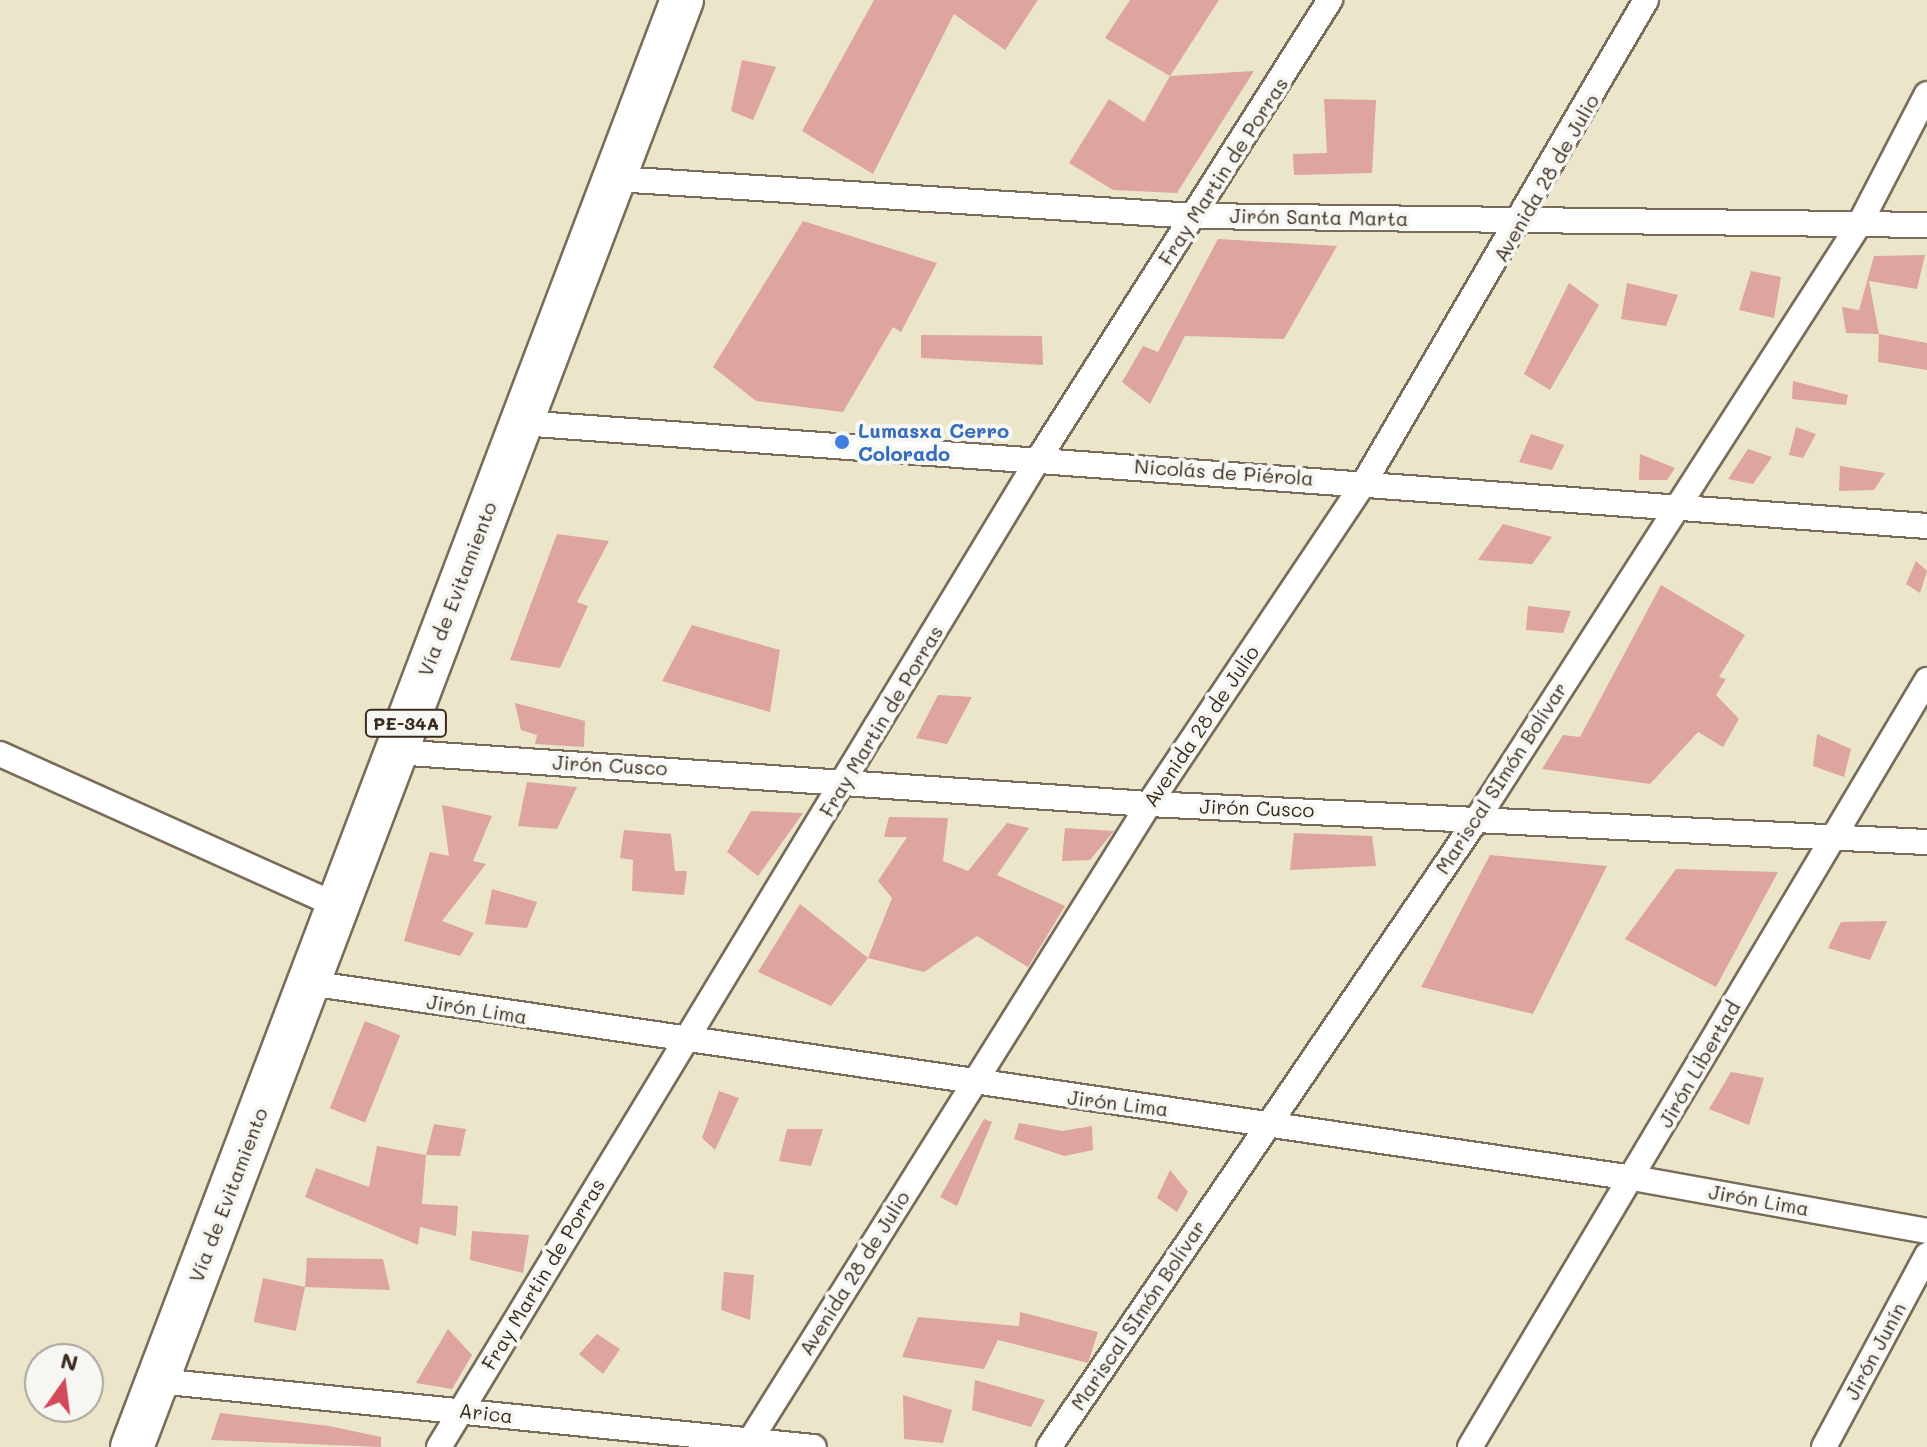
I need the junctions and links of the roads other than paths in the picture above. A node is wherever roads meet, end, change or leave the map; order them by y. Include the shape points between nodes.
1 (682, 0) edge
2 (1330, 0) edge
3 (1646, 0) edge
4 (1927, 94) edge
5 (616, 179) junction
6 (1194, 216) junction
7 (1523, 219) junction
8 (1860, 223) junction
9 (1927, 225) edge
10 (521, 423) junction
11 (1039, 458) junction
12 (1364, 483) junction
13 (1675, 507) junction
14 (1927, 526) edge
15 (1927, 680) edge
16 (395, 752) junction
17 (0, 754) edge
18 (848, 779) junction
19 (1149, 804) junction
20 (1479, 816) junction
21 (1831, 836) junction
22 (1927, 842) edge
23 (338, 906) junction
24 (309, 983) junction
25 (684, 1040) junction
26 (971, 1084) junction
27 (1268, 1122) junction
28 (1633, 1178) junction
29 (1927, 1231) edge
30 (1927, 1255) edge
31 (158, 1381) junction
32 (461, 1411) junction
33 (749, 1443) edge
34 (132, 1447) edge
35 (439, 1447) edge
36 (814, 1447) edge
37 (1049, 1447) edge
38 (1470, 1447) edge
39 (1824, 1447) edge

1 - 5 highway, Vía de Evitamiento / PE-34A
2 - 6 street, Fray Martin de Porras
3 - 7 street, Avenida 28 de Julio
4 - 8 street, Mariscal SImón Bolívar
5 - 6 street, Jirón Santa Marta
5 - 10 highway, Vía de Evitamiento / PE-34A
6 - 7 street, Jirón Santa Marta
6 - 11 street, Fray Martin de Porras
7 - 8 street, Jirón Santa Marta
7 - 12 street, Avenida 28 de Julio
8 - 9 street, Jirón Santa Marta
8 - 13 street, Mariscal SImón Bolívar
10 - 11 street, Nicolás de Piérola
10 - 16 highway, Vía de Evitamiento / PE-34A
11 - 12 street, Nicolás de Piérola
11 - 18 street, Fray Martin de Porras
12 - 13 street, Nicolás de Piérola
12 - 19 street, Avenida 28 de Julio
13 - 14 street, Nicolás de Piérola
13 - 20 street, Mariscal SImón Bolívar
15 - 21 street, Jirón Libertad
16 - 18 street, Jirón Cusco
16 - 23 highway, Vía de Evitamiento / PE-34A
17 - 23 street
18 - 19 street, Jirón Cusco
18 - 25 street, Fray Martin de Porras
19 - 20 street, Jirón Cusco
19 - 26 street, Avenida 28 de Julio
20 - 21 street, Jirón Cusco
20 - 27 street, Mariscal SImón Bolívar
21 - 22 street, Jirón Cusco
21 - 28 street, Jirón Libertad
23 - 24 highway, Vía de Evitamiento / PE-34A
24 - 25 street, Jirón Lima
24 - 31 highway, Vía de Evitamiento / PE-34A
25 - 26 street, Jirón Lima
25 - 32 street, Fray Martin de Porras
26 - 27 street, Jirón Lima
26 - 33 street, Avenida 28 de Julio
27 - 28 street, Jirón Lima
27 - 37 street, Mariscal SImón Bolívar
28 - 29 street, Jirón Lima
28 - 38 street, Jirón Libertad
30 - 39 street, Jirón Junín
31 - 32 street, Arica
31 - 34 highway, Vía de Evitamiento / PE-34A
32 - 33 street, Arica
32 - 35 street, Fray Martin de Porras
33 - 36 street, Arica

